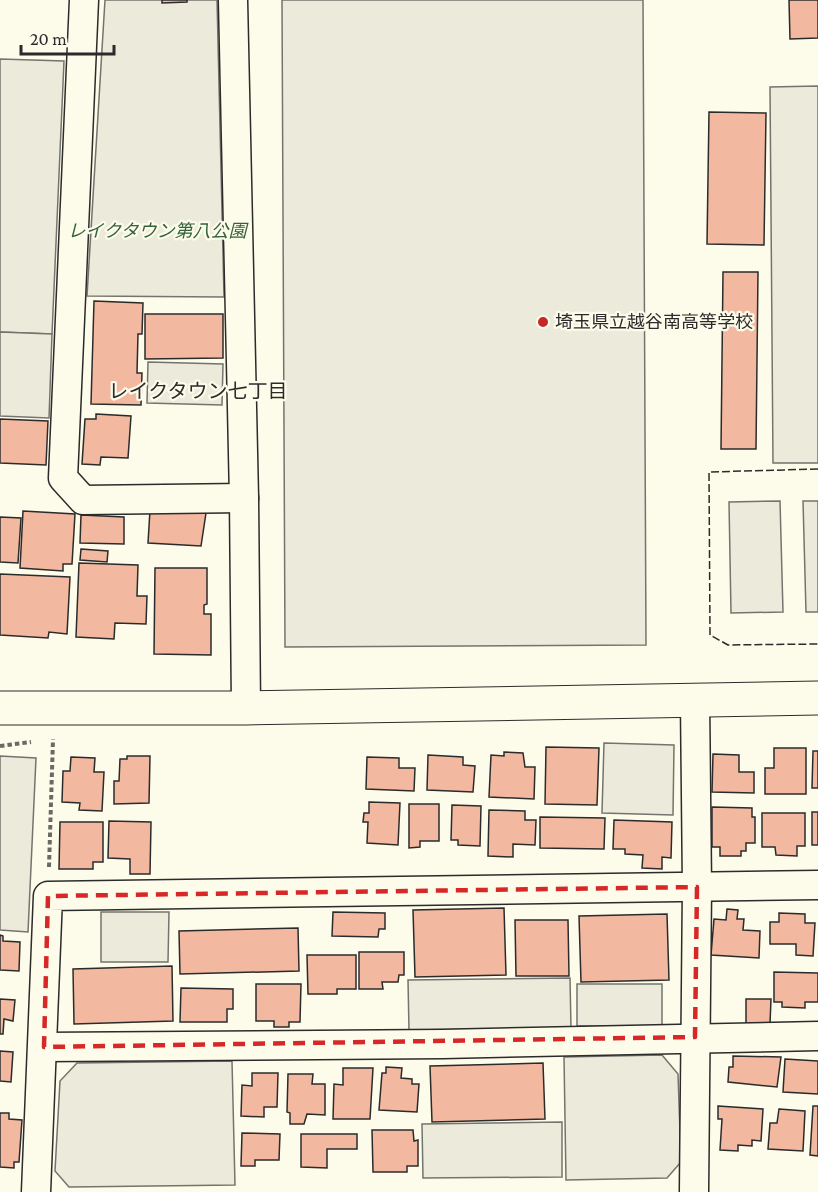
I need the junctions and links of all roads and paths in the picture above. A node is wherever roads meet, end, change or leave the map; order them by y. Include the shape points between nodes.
1 (84, 0) edge
2 (234, 0) edge
3 (244, 498) junction
4 (818, 698) edge
5 (695, 700) junction
6 (0, 708) edge
7 (53, 708) junction
8 (246, 708) junction
9 (818, 885) edge
10 (697, 887) junction
11 (48, 896) junction
12 (818, 1036) edge
13 (695, 1037) junction
14 (44, 1047) junction
15 (36, 1192) edge
16 (694, 1192) edge

1 - 3 street via 63,478 83,500
2 - 3 street
3 - 8 street
4 - 5 street
5 - 8 street
5 - 10 street
6 - 7 street
7 - 8 street
7 - 11 path
9 - 10 street
10 - 11 street
10 - 13 street
11 - 14 street
12 - 13 street
13 - 14 street via 444,1044
13 - 16 street
14 - 15 street

